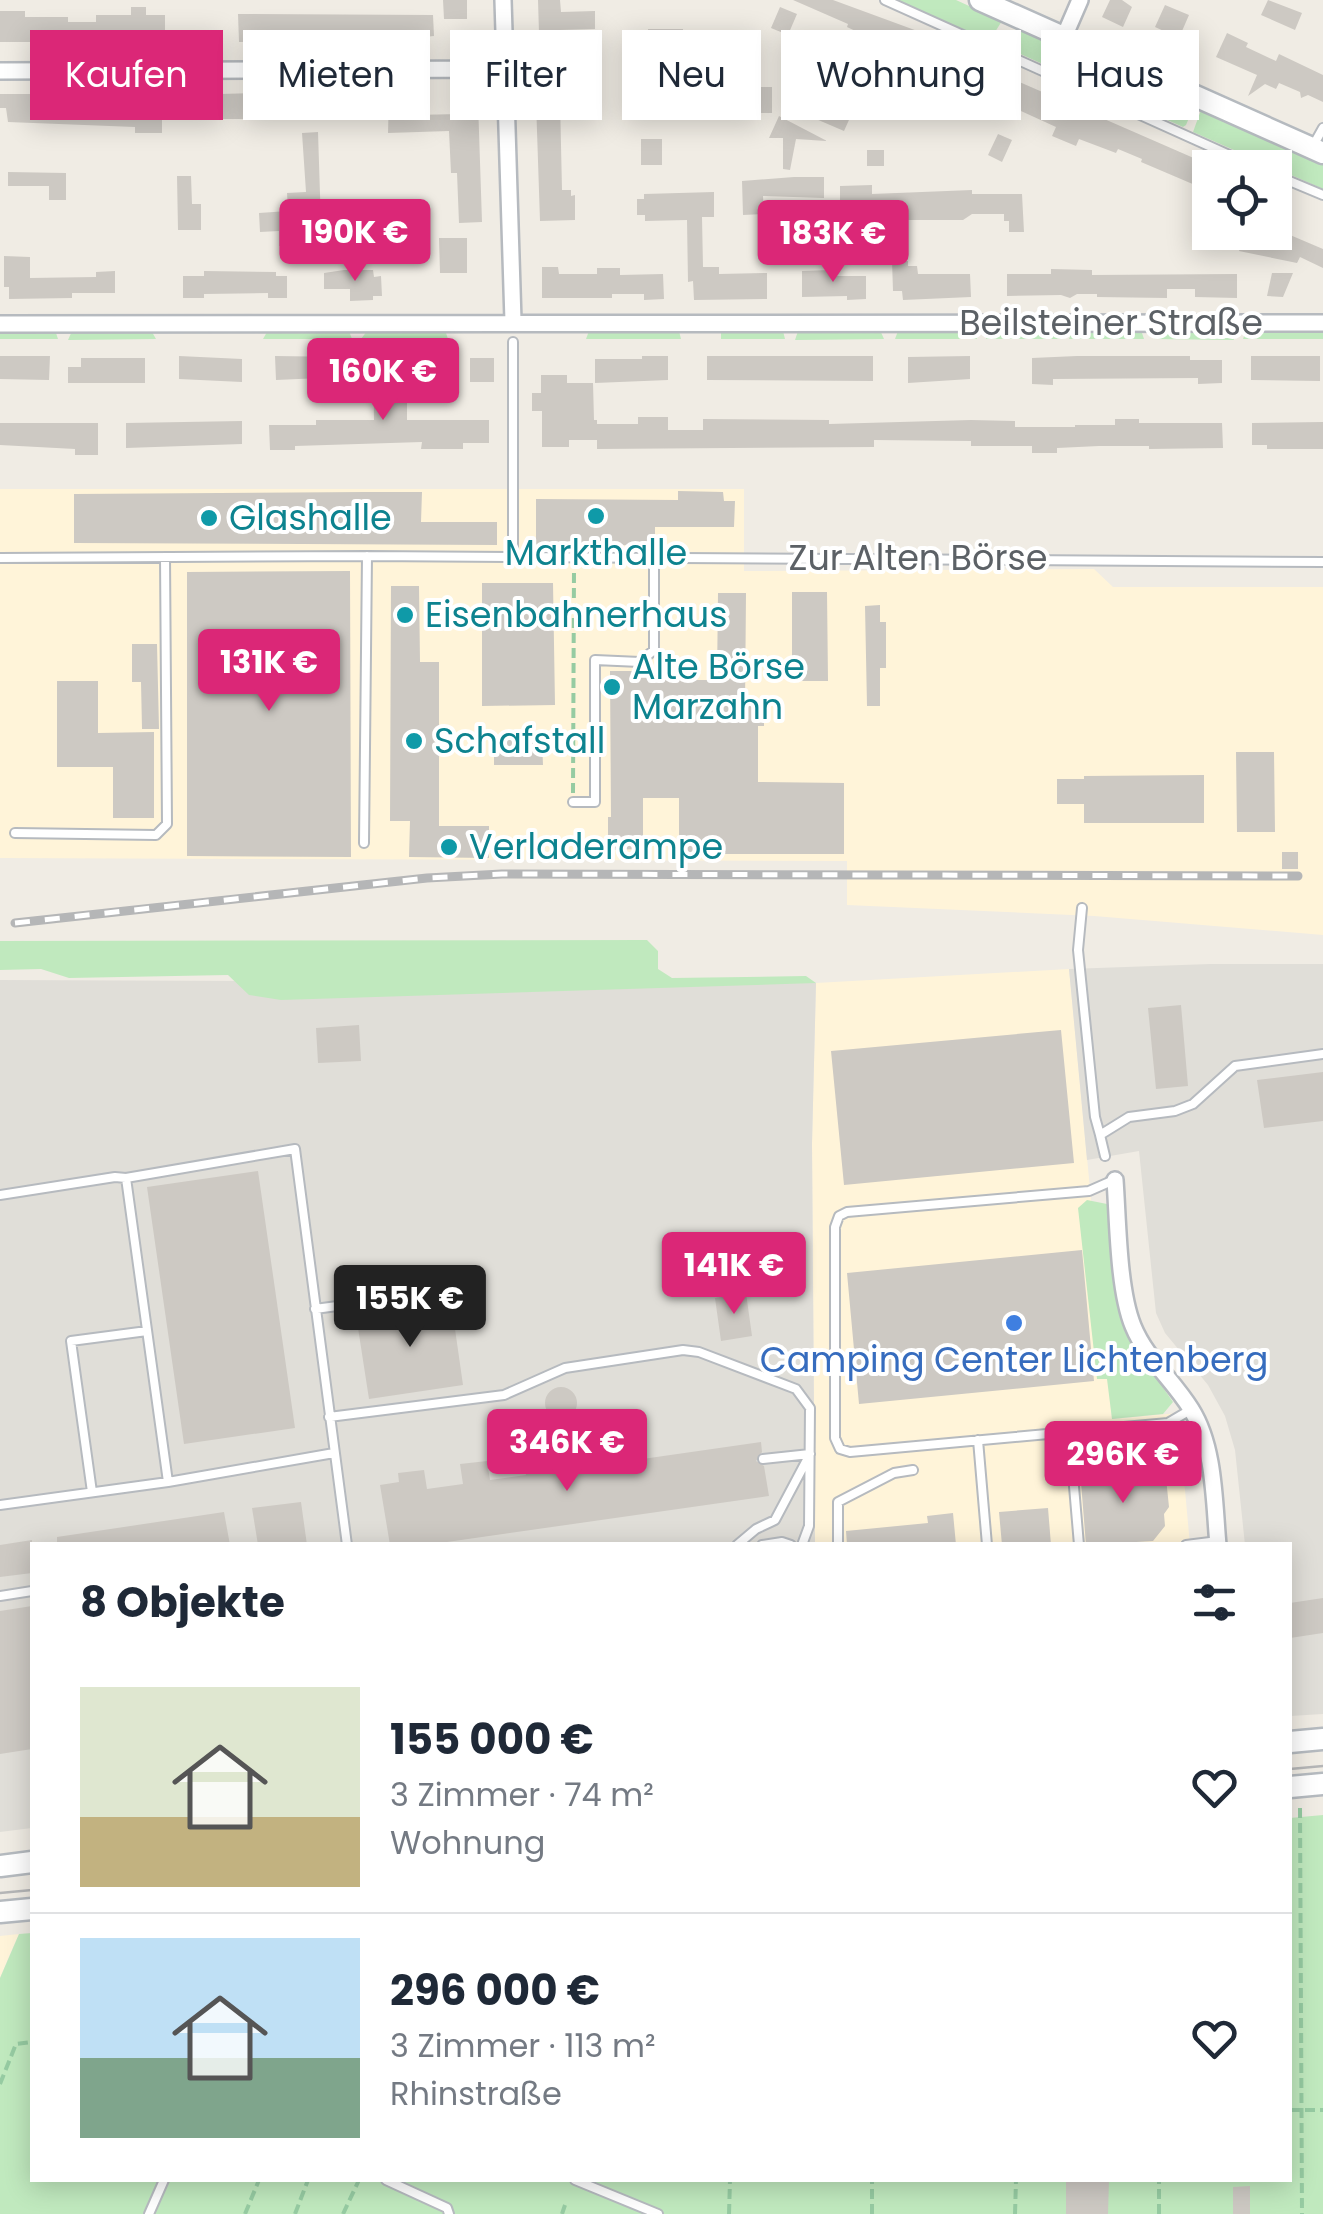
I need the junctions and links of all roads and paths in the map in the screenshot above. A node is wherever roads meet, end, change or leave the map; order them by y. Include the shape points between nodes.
1 (503, 0) edge
2 (886, 0) edge
3 (980, 0) edge
4 (1080, 0) edge
5 (504, 30) edge
6 (1046, 30) edge
7 (1067, 30) edge
8 (450, 69) edge
9 (0, 70) edge
10 (1199, 98) edge
11 (507, 120) edge
12 (1323, 128) edge
13 (1218, 150) edge
14 (1318, 151) edge
15 (1292, 182) edge
16 (1323, 195) edge
17 (514, 321) junction
18 (0, 324) edge
19 (1323, 324) edge
20 (513, 342) dead end
21 (367, 556) junction
22 (164, 557) junction
23 (512, 557) junction
24 (0, 558) edge
25 (574, 558) junction
26 (654, 558) junction
27 (1323, 562) edge
28 (573, 802) joint
29 (15, 833) dead end
30 (364, 843) dead end
31 (1082, 908) dead end
32 (1323, 1054) edge
33 (1100, 1136) junction
34 (1105, 1156) dead end
35 (126, 1178) junction
36 (1115, 1180) joint
37 (0, 1195) edge
38 (448, 1291) dead end
39 (315, 1310) junction
40 (147, 1330) junction
41 (1192, 1409) junction
42 (329, 1417) junction
43 (978, 1440) junction
44 (1207, 1451) junction
45 (334, 1453) junction
46 (810, 1454) junction
47 (763, 1459) dead end
48 (913, 1470) dead end
49 (168, 1482) junction
50 (92, 1492) junction
51 (0, 1505) edge
52 (347, 1542) edge
53 (741, 1542) edge
54 (803, 1542) edge
55 (838, 1542) edge
56 (987, 1542) edge
57 (1078, 1542) edge
58 (1218, 1542) edge
59 (30, 1591) edge
60 (0, 1596) edge
61 (1323, 1739) edge
62 (1292, 1742) edge
63 (1323, 1784) edge
64 (1292, 1787) edge
65 (1300, 1808) dead end
66 (30, 1862) edge
67 (0, 1866) edge
68 (30, 1909) edge
69 (0, 1912) edge
70 (30, 2042) edge
71 (0, 2084) edge
72 (1292, 2110) edge
73 (1302, 2110) junction
74 (1323, 2110) edge
75 (163, 2182) edge
76 (258, 2182) edge
77 (307, 2182) edge
78 (358, 2182) edge
79 (390, 2182) edge
80 (580, 2182) edge
81 (730, 2182) edge
82 (872, 2182) edge
83 (1016, 2182) edge
84 (1159, 2182) edge
85 (565, 2205) dead end
86 (148, 2214) edge
87 (246, 2214) edge
88 (295, 2214) edge
89 (343, 2214) edge
90 (449, 2214) edge
91 (562, 2214) edge
92 (658, 2214) edge
93 (729, 2214) edge
94 (872, 2214) edge
95 (1015, 2214) edge
96 (1159, 2214) edge
97 (1302, 2214) edge

1 - 5 street
2 - 13 lane
3 - 6 street
4 - 7 street
8 - 9 street
10 - 14 street
11 - 17 street
12 - 14 lane
15 - 16 lane
17 - 18 street, Beilsteiner Straße
17 - 19 street, Beilsteiner Straße
20 - 23 lane
21 - 22 lane, Zur Alten Börse
21 - 23 lane, Zur Alten Börse
21 - 30 lane
22 - 24 lane, Zur Alten Börse
22 - 29 lane via 168,824 156,835
23 - 25 lane, Zur Alten Börse
25 - 26 lane, Zur Alten Börse
25 - 28 path
26 - 27 lane, Zur Alten Börse
26 - 28 lane via 654,650 640,662 596,660 595,802
31 - 33 lane via 1078,950
32 - 33 lane via 1235,1066 1193,1104 1129,1117
33 - 34 lane
35 - 37 lane
35 - 39 lane via 295,1149
35 - 40 lane
36 - 41 street via 1132,1324
36 - 43 lane via 1089,1191 840,1216 840,1448
38 - 39 lane
39 - 42 lane
40 - 49 lane
40 - 50 lane via 71,1341
41 - 43 lane via 1168,1423
41 - 44 street
42 - 45 lane
42 - 46 lane via 504,1395 565,1368 683,1350 796,1388 810,1408
43 - 56 lane
44 - 57 lane via 1072,1463
44 - 58 street
45 - 49 lane
45 - 52 lane
46 - 47 lane
46 - 53 lane via 775,1520
46 - 54 lane
48 - 55 lane via 838,1502
49 - 50 lane
50 - 51 lane
59 - 60 lane
61 - 62 street
63 - 64 street
65 - 73 path
66 - 67 street
68 - 69 street
70 - 71 path via 16,2044
72 - 73 path
73 - 74 path
73 - 97 path
75 - 86 lane
76 - 87 path
77 - 88 path
78 - 89 path
79 - 90 lane
80 - 92 lane
81 - 93 path
82 - 94 path
83 - 95 path
84 - 96 path
85 - 91 path

